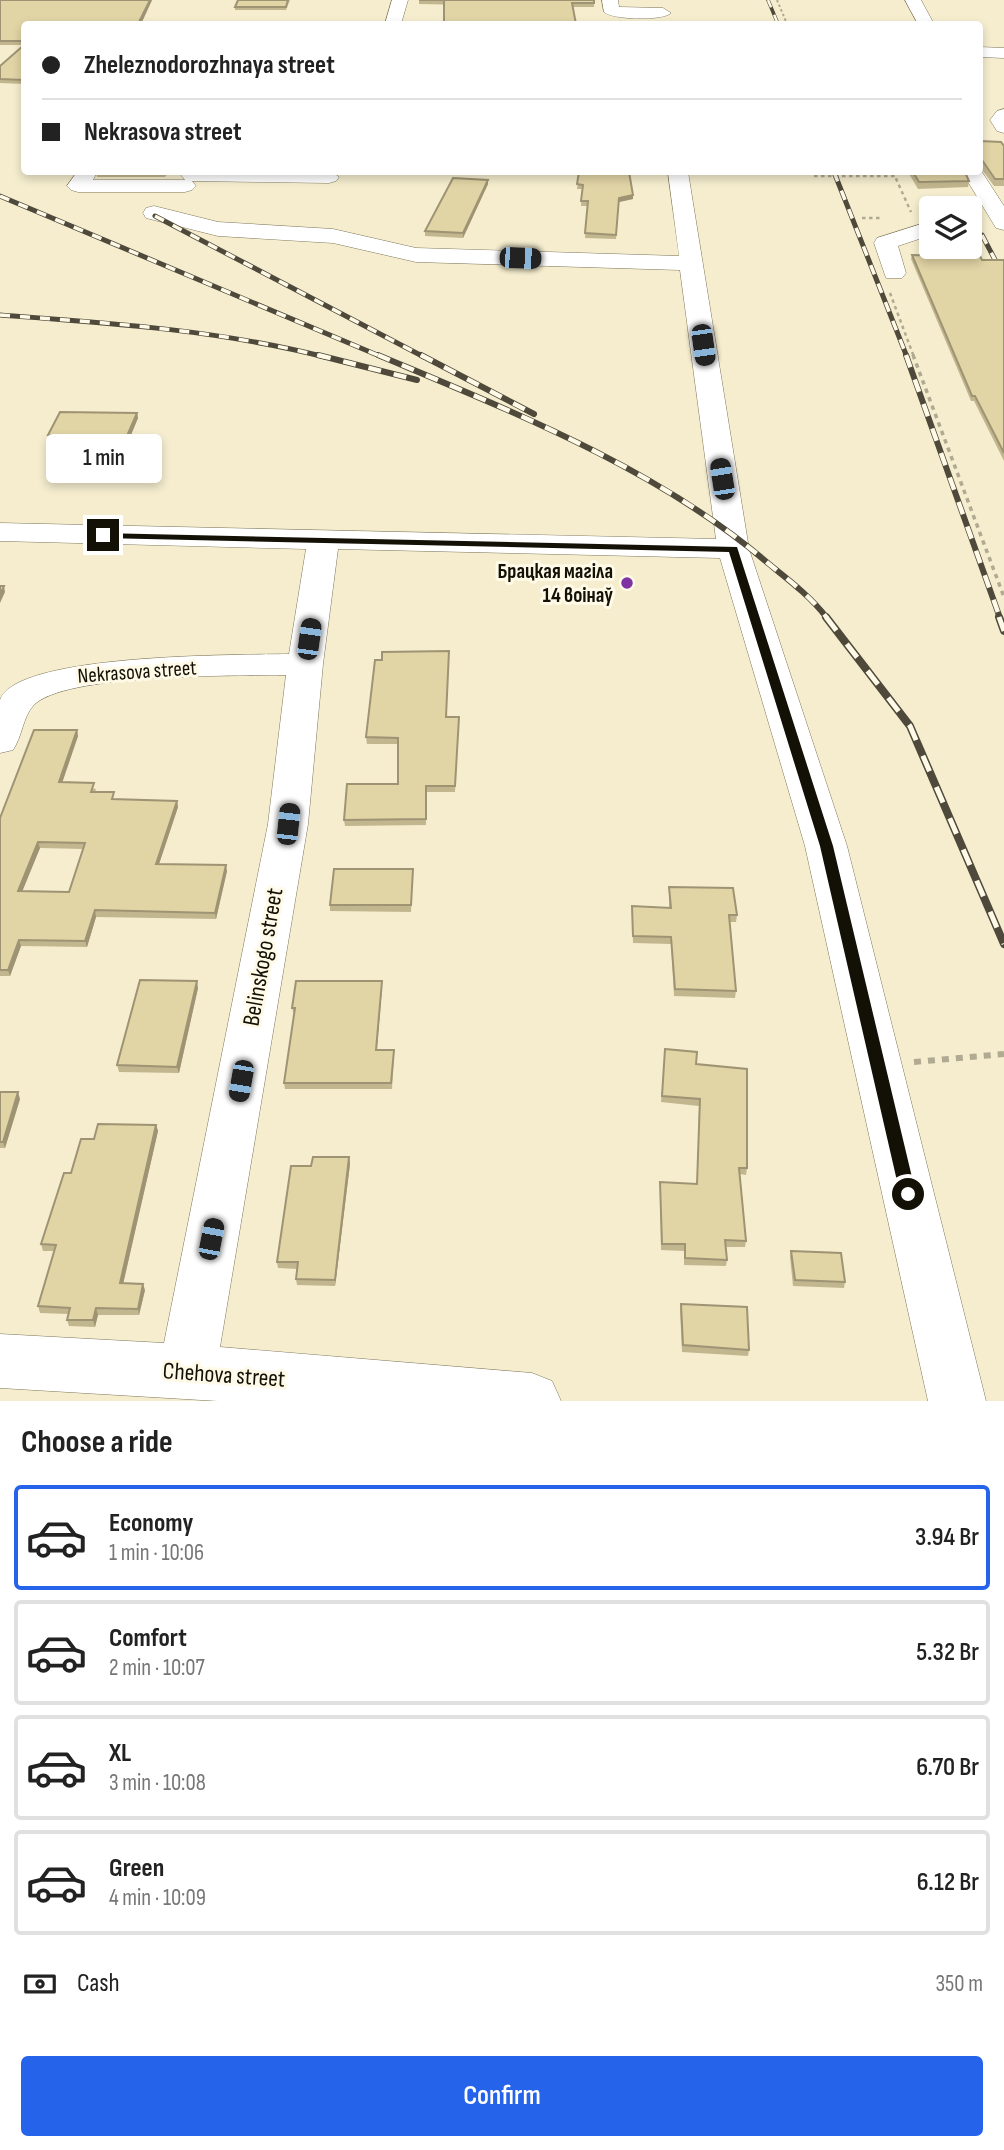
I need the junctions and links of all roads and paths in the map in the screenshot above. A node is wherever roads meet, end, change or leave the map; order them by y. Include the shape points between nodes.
1 (400, 0) edge
2 (610, 0) edge
3 (777, 0) edge
4 (912, 0) edge
5 (662, 12) edge
6 (394, 21) edge
7 (786, 21) edge
8 (924, 21) edge
9 (983, 52) edge
10 (1004, 52) edge
11 (85, 175) edge
12 (267, 175) edge
13 (678, 175) edge
14 (854, 175) edge
15 (895, 175) edge
16 (974, 175) edge
17 (814, 176) dead end
18 (190, 177) edge
19 (201, 203) dead end
20 (154, 213) dead end
21 (862, 218) dead end
22 (888, 218) dead end
23 (919, 218) edge
24 (1004, 224) edge
25 (919, 225) edge
26 (982, 225) edge
27 (692, 263) junction
28 (891, 280) joint
29 (0, 532) edge
30 (323, 541) junction
31 (733, 549) junction
32 (1004, 597) edge
33 (305, 664) junction
34 (0, 741) edge
35 (1004, 1054) edge
36 (878, 1065) junction
37 (0, 1361) edge
38 (187, 1371) junction
39 (532, 1401) edge
40 (957, 1401) edge

1 - 6 street
2 - 5 street via 612,12
3 - 7 path
4 - 8 street
9 - 10 street
11 - 18 street via 78,186
12 - 18 street
13 - 27 street
14 - 17 path
15 - 23 path
16 - 24 street
18 - 19 street via 180,197
20 - 27 street via 218,229 333,236 416,254
21 - 22 path
24 - 26 street
25 - 28 street via 885,243
27 - 31 street
28 - 32 path
29 - 30 street
30 - 31 street
30 - 33 street, Belinskogo street
31 - 36 street via 826,846
33 - 34 street, Nekrasova street via 118,671 55,680 21,697
33 - 38 street, Belinskogo street via 288,824
35 - 36 path
36 - 40 street
37 - 38 street, Chehova street
38 - 39 street, Chehova street

